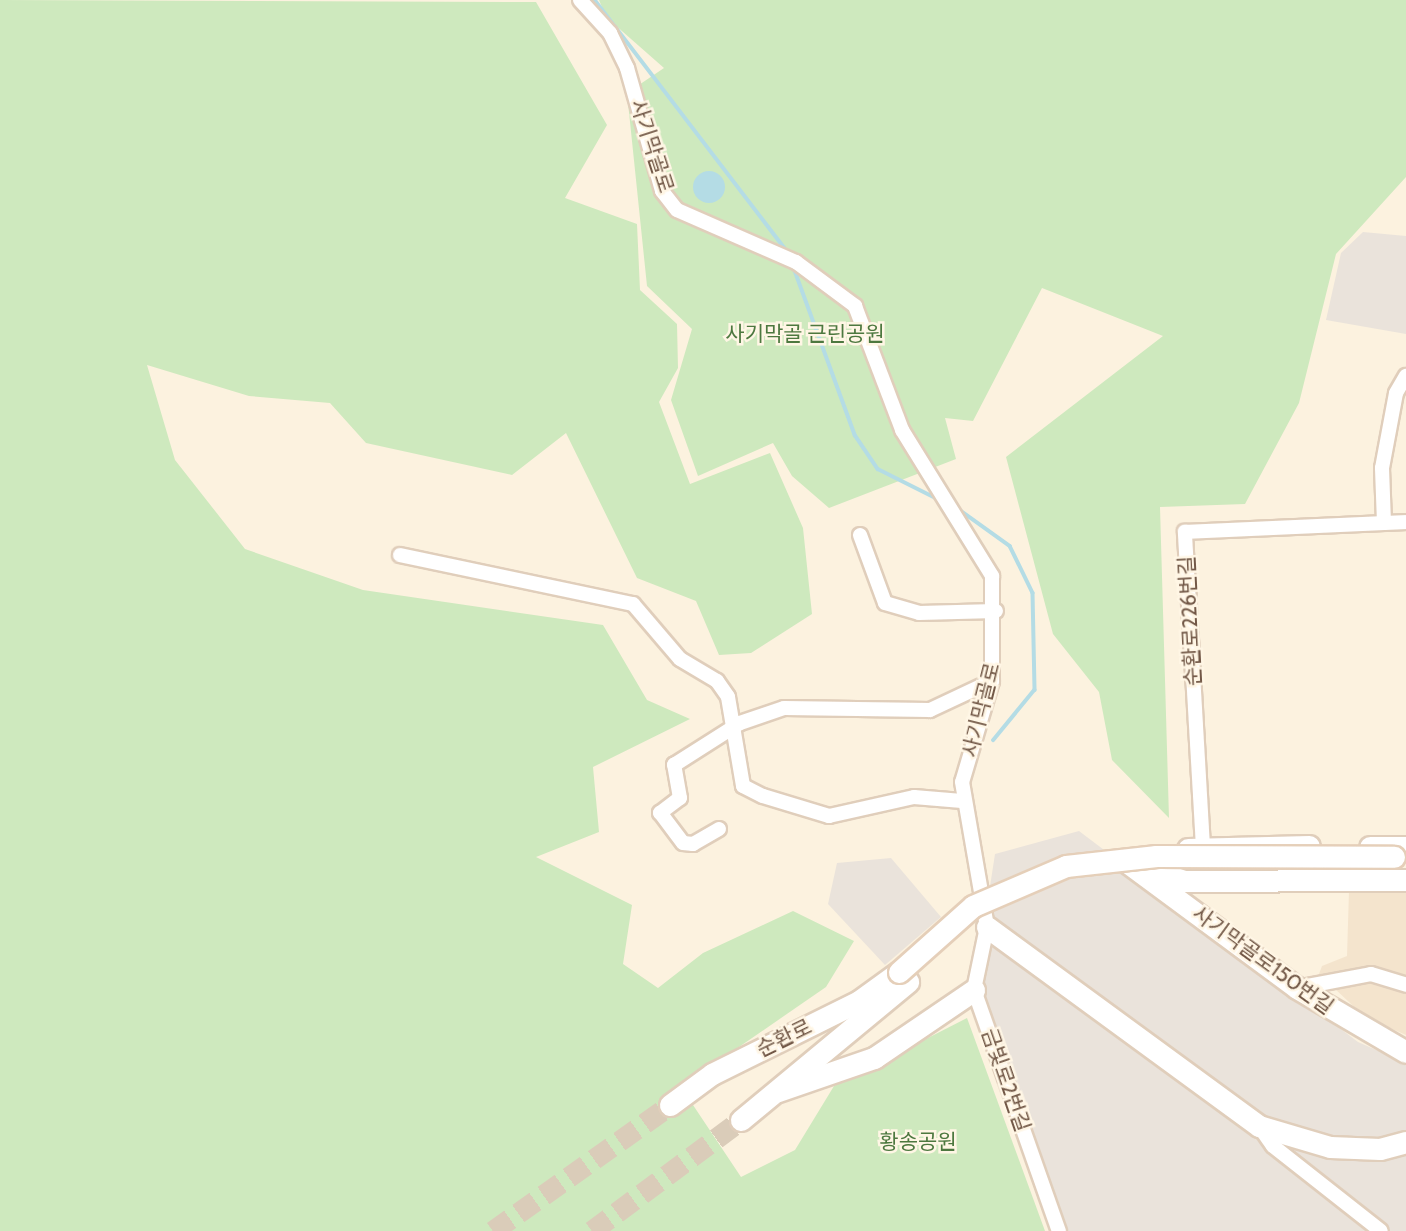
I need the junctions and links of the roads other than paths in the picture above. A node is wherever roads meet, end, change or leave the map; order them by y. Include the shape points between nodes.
1 (580, 0) edge
2 (1406, 376) edge
3 (1406, 522) edge
4 (1384, 523) junction
5 (860, 535) dead end
6 (400, 555) dead end
7 (996, 611) junction
8 (992, 681) junction
9 (729, 725) junction
10 (962, 801) junction
11 (719, 829) dead end
12 (1203, 847) junction
13 (1124, 860) junction
14 (1402, 864) edge
15 (981, 905) junction
16 (987, 927) junction
17 (903, 977) junction
18 (1406, 985) edge
19 (1297, 988) junction
20 (974, 990) junction
21 (1406, 1052) edge
22 (778, 1091) junction
23 (670, 1105) tunnel mouth
24 (741, 1120) tunnel mouth
25 (1259, 1126) junction
26 (1406, 1142) edge
27 (1059, 1231) edge
28 (1381, 1231) edge

1 - 7 street, 사기막골로 via 610,33 627,68 662,191 677,210 789,260 855,306 902,430 992,576
2 - 4 street via 1396,393 1382,468
3 - 4 street, 순환로226번길
4 - 12 street, 순환로226번길 via 1185,532
5 - 7 street via 885,603 919,613
6 - 9 street via 633,604 680,659 717,681 728,697
7 - 8 street, 사기막골로
8 - 9 street via 930,710 784,708
8 - 10 street, 사기막골로
9 - 10 street via 743,786 813,812 841,815 914,797
9 - 11 street via 671,768 680,798 660,813 683,843 693,844
10 - 15 street, 사기막골로
12 - 13 main road
12 - 14 main road
13 - 14 main road via 1183,881
13 - 15 main road via 1059,871
13 - 19 main road, 사기막골로150번길
14 - 17 main road, bridge via 1156,856 1066,866 973,906
15 - 16 street, 사기막골로
16 - 20 street
16 - 25 main road
17 - 22 main road, 순환로
17 - 23 main road, 순환로 via 712,1074
18 - 19 street via 1371,974
19 - 21 main road, 사기막골로150번길
20 - 22 main road via 874,1058
20 - 27 street, 금빛로2번길
22 - 24 main road, 순환로
25 - 26 main road via 1330,1147 1380,1149
25 - 28 street via 1273,1146

